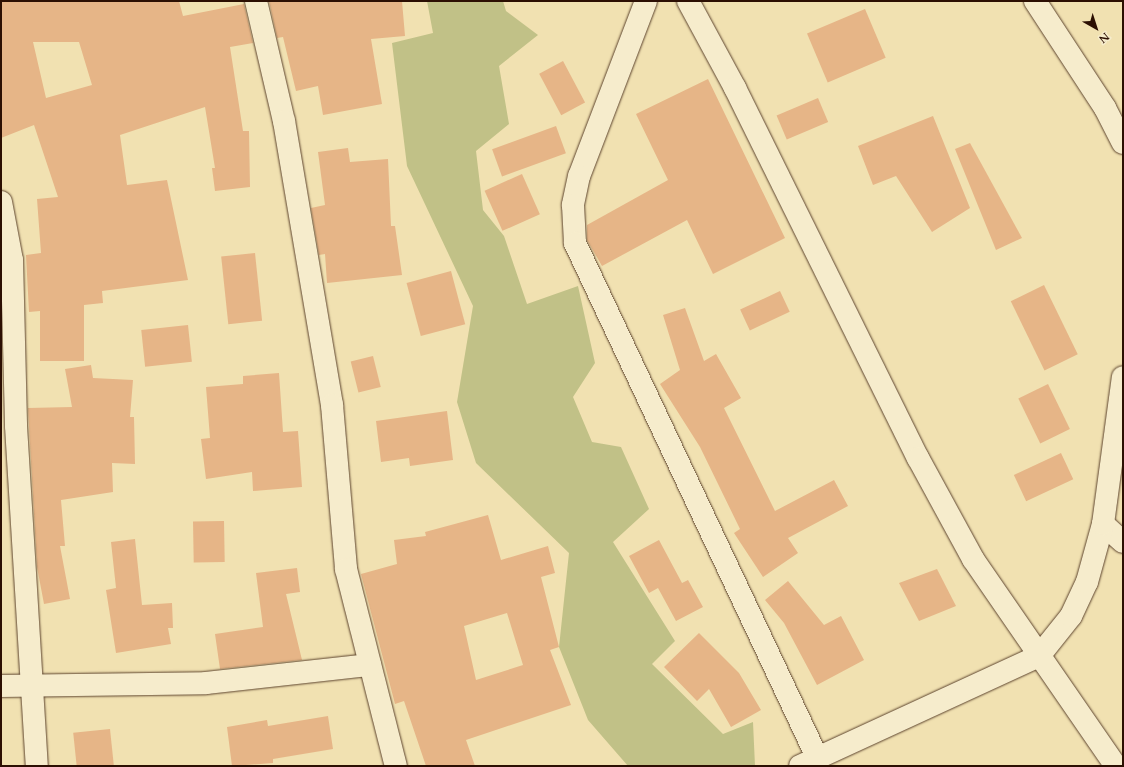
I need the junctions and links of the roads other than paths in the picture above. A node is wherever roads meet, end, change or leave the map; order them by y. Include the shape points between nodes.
1 (256, 1) edge
2 (646, 1) edge
3 (688, 1) edge
4 (1035, 1) edge
5 (1123, 143) edge
6 (1, 202) edge
7 (1123, 377) edge
8 (1103, 524) junction
9 (1123, 542) edge
10 (1039, 656) junction
11 (370, 665) junction
12 (1, 686) edge
13 (34, 688) junction
14 (808, 762) edge
15 (37, 766) edge
16 (396, 766) edge
17 (1116, 766) edge

1 - 11 street via 284,121 332,405 346,569
2 - 14 street via 579,176 573,205 575,243
3 - 10 street via 735,88 966,546
4 - 5 street via 1105,108
6 - 13 street via 12,260 16,426
7 - 8 street
8 - 9 street
8 - 10 street via 1087,582 1074,609
10 - 14 street
10 - 17 street
11 - 13 street via 206,683
11 - 16 street
12 - 13 street
13 - 15 street

